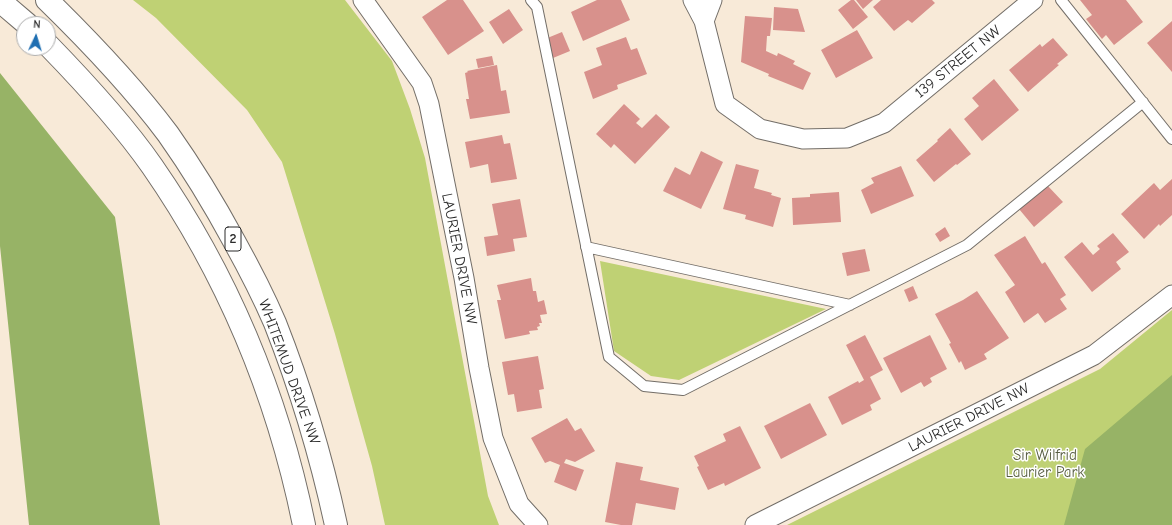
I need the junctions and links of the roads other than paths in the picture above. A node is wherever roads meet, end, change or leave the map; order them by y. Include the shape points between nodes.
1 (47, 0) edge
2 (363, 0) edge
3 (531, 0) edge
4 (693, 0) edge
5 (712, 0) edge
6 (1033, 0) edge
7 (1061, 0) edge
8 (0, 1) edge
9 (18, 16) edge
10 (704, 21) junction
11 (56, 53) edge
12 (1143, 102) junction
13 (1172, 139) edge
14 (586, 247) junction
15 (1172, 295) edge
16 (850, 305) junction
17 (304, 525) edge
18 (336, 525) edge
19 (538, 525) edge
20 (755, 525) edge

1 - 18 highway, WHITEMUD DRIVE NW / 2 via 95,48 147,107 205,191 229,232 274,322 293,372 325,474
2 - 19 street, LAURIER DRIVE NW via 422,83 429,104 493,438 519,504
3 - 14 lane via 537,7
4 - 10 street, 139 STREET NW
5 - 10 street
6 - 10 street, 139 STREET NW via 884,123 847,138 803,139 760,129 725,104
7 - 12 lane
8 - 9 highway
11 - 17 highway, WHITEMUD DRIVE NW / 2 via 114,117 152,166 211,264 233,306 270,399 298,491
12 - 13 lane
12 - 16 lane via 967,245
14 - 16 lane
14 - 16 lane via 609,357 644,386 683,390
15 - 20 street, LAURIER DRIVE NW via 1094,355

